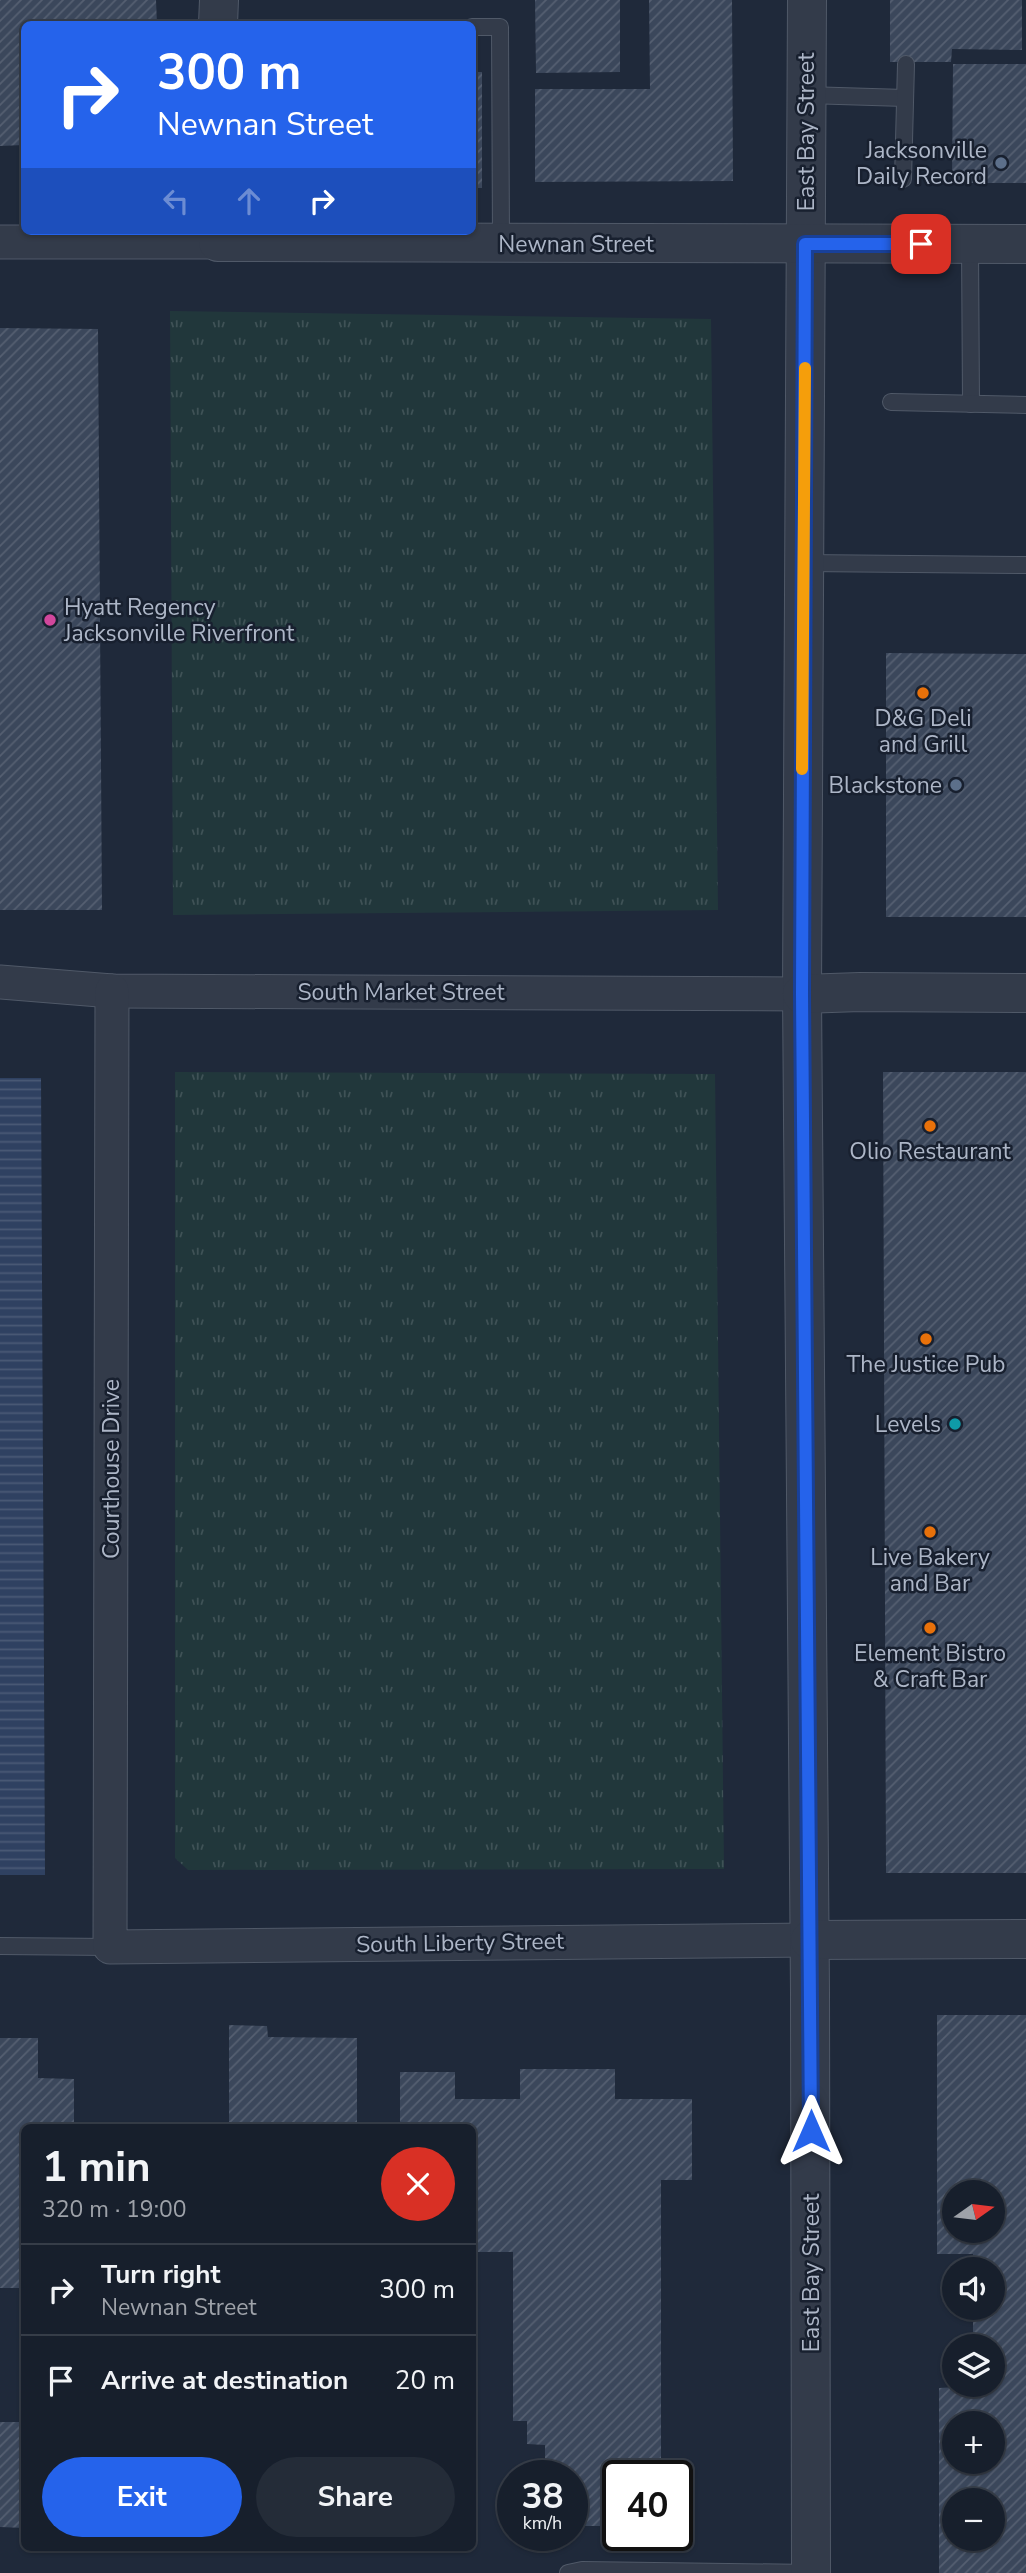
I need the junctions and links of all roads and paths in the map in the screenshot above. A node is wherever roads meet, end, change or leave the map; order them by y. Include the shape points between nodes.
1 (219, 0) edge
2 (807, 0) edge
3 (218, 21) edge
4 (476, 27) edge
5 (906, 64) dead end
6 (806, 95) junction
7 (905, 98) junction
8 (902, 179) dead end
9 (218, 237) edge
10 (0, 242) edge
11 (501, 244) junction
12 (805, 244) junction
13 (970, 244) junction
14 (1026, 244) edge
15 (891, 402) dead end
16 (971, 404) junction
17 (1026, 405) edge
18 (804, 563) junction
19 (1026, 565) edge
20 (0, 982) edge
21 (112, 990) junction
22 (1026, 993) edge
23 (802, 994) junction
24 (1026, 1939) edge
25 (810, 1940) junction
26 (0, 1946) edge
27 (110, 1947) junction
28 (568, 2573) edge
29 (811, 2573) edge

1 - 3 street
2 - 6 street, East Bay Street
4 - 11 lane via 500,27
5 - 7 lane
6 - 7 lane
6 - 12 street, East Bay Street
7 - 8 lane
9 - 10 street, Newnan Street
9 - 11 street, Newnan Street
11 - 12 street, Newnan Street
12 - 13 street, Newnan Street
12 - 18 street, East Bay Street
13 - 14 street, Newnan Street
13 - 16 lane
15 - 16 lane
16 - 17 lane
18 - 19 lane
18 - 23 street, East Bay Street
20 - 21 street, South Market Street
21 - 23 street, South Market Street
21 - 27 street, Courthouse Drive
22 - 23 street
23 - 25 street, East Bay Street
24 - 25 street
25 - 27 street, South Liberty Street
25 - 29 street, East Bay Street
26 - 27 lane
28 - 29 lane

